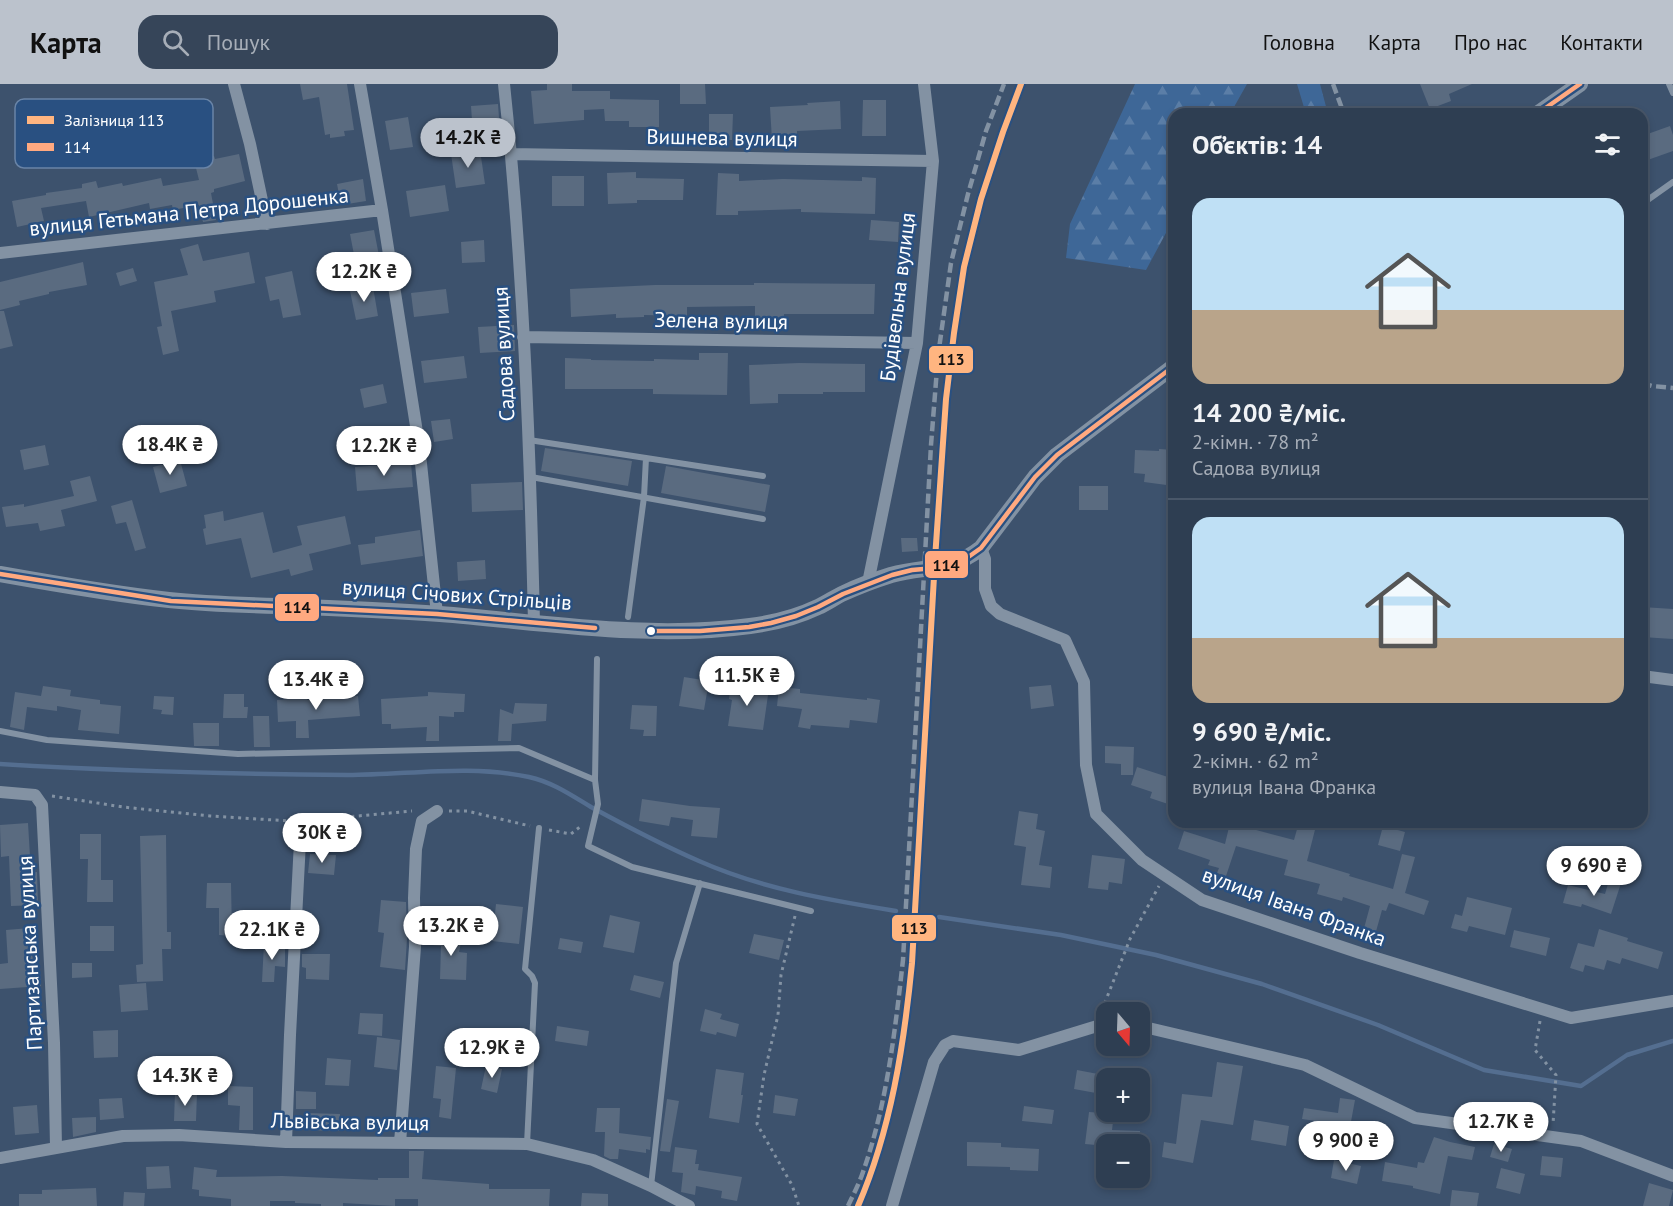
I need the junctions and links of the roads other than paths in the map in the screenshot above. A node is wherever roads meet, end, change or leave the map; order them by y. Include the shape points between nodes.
1 (234, 84) edge
2 (360, 84) edge
3 (504, 84) edge
4 (924, 84) edge
5 (1580, 84) edge
6 (1669, 84) edge
7 (1673, 93) edge
8 (1546, 108) edge
9 (512, 154) junction
10 (933, 161) junction
11 (1673, 182) edge
12 (1648, 200) edge
13 (382, 210) junction
14 (267, 224) junction
15 (0, 253) edge
16 (523, 337) junction
17 (917, 343) junction
18 (1168, 371) edge
19 (529, 440) junction
20 (646, 458) junction
21 (764, 476) dead end
22 (531, 477) junction
23 (644, 497) junction
24 (764, 519) dead end
25 (981, 548) junction
26 (0, 574) edge
27 (868, 583) junction
28 (437, 614) junction
29 (628, 617) dead end
30 (534, 623) junction
31 (597, 659) dead end
32 (1648, 677) edge
33 (1673, 680) edge
34 (0, 731) edge
35 (595, 780) junction
36 (0, 792) edge
37 (437, 811) road end
38 (301, 822) road end
39 (539, 828) road end
40 (700, 883) junction
41 (810, 911) dead end
42 (1673, 1001) edge
43 (1096, 1026) edge
44 (1150, 1028) edge
45 (286, 1142) junction
46 (400, 1143) junction
47 (527, 1144) junction
48 (56, 1147) junction
49 (0, 1158) edge
50 (1673, 1176) edge
51 (651, 1186) junction
52 (689, 1206) edge
53 (892, 1206) edge

1 - 14 street
2 - 13 street
3 - 9 street, Садова вулиця
4 - 10 street, Будівельна вулиця
5 - 8 street
6 - 7 lane
9 - 10 street, Вишнева вулиця
9 - 16 street, Садова вулиця
10 - 17 street, Будівельна вулиця
11 - 12 lane
13 - 14 street, вулиця Гетьмана Петра Дорошенка
13 - 28 street via 419,445
14 - 15 street, вулиця Гетьмана Петра Дорошенка
16 - 17 street, Зелена вулиця
16 - 19 street, Садова вулиця
17 - 27 street, Будівельна вулиця
18 - 25 street via 1057,455 1035,477
19 - 20 lane
19 - 22 street, Садова вулиця
20 - 21 lane
20 - 23 lane
22 - 23 lane
22 - 30 street, Садова вулиця
23 - 24 lane
23 - 29 lane
25 - 27 street, вулиця Січових Стрільців via 954,564 912,570
25 - 42 street, вулиця Івана Франка via 985,588 992,606 1000,614 1065,640 1084,682 1086,765 1096,814 1142,860 1202,900 1571,1018
26 - 28 street, вулиця Січових Стрільців via 171,601
27 - 30 street, вулиця Січових Стрільців via 796,616 749,627 651,631
28 - 30 street, вулиця Січових Стрільців
31 - 35 lane
32 - 33 street
34 - 35 lane via 47,740 238,754 519,748
35 - 40 lane via 598,804 588,846 632,867
36 - 48 street, Партизанська вулиця via 35,795 42,804
37 - 46 street via 422,821 416,849 415,947
38 - 45 street
39 - 47 lane via 525,969 535,983
40 - 41 lane
40 - 51 lane via 676,963
43 - 53 street via 1019,1050 953,1041 945,1045 934,1062
44 - 50 street via 1305,1065 1415,1118 1581,1141
45 - 46 street, Львівська вулиця
45 - 48 street, Львівська вулиця via 168,1135 123,1136
46 - 47 street, Львівська вулиця
47 - 51 street, Львівська вулиця via 593,1160
48 - 49 street, Львівська вулиця
51 - 52 street, Львівська вулиця

